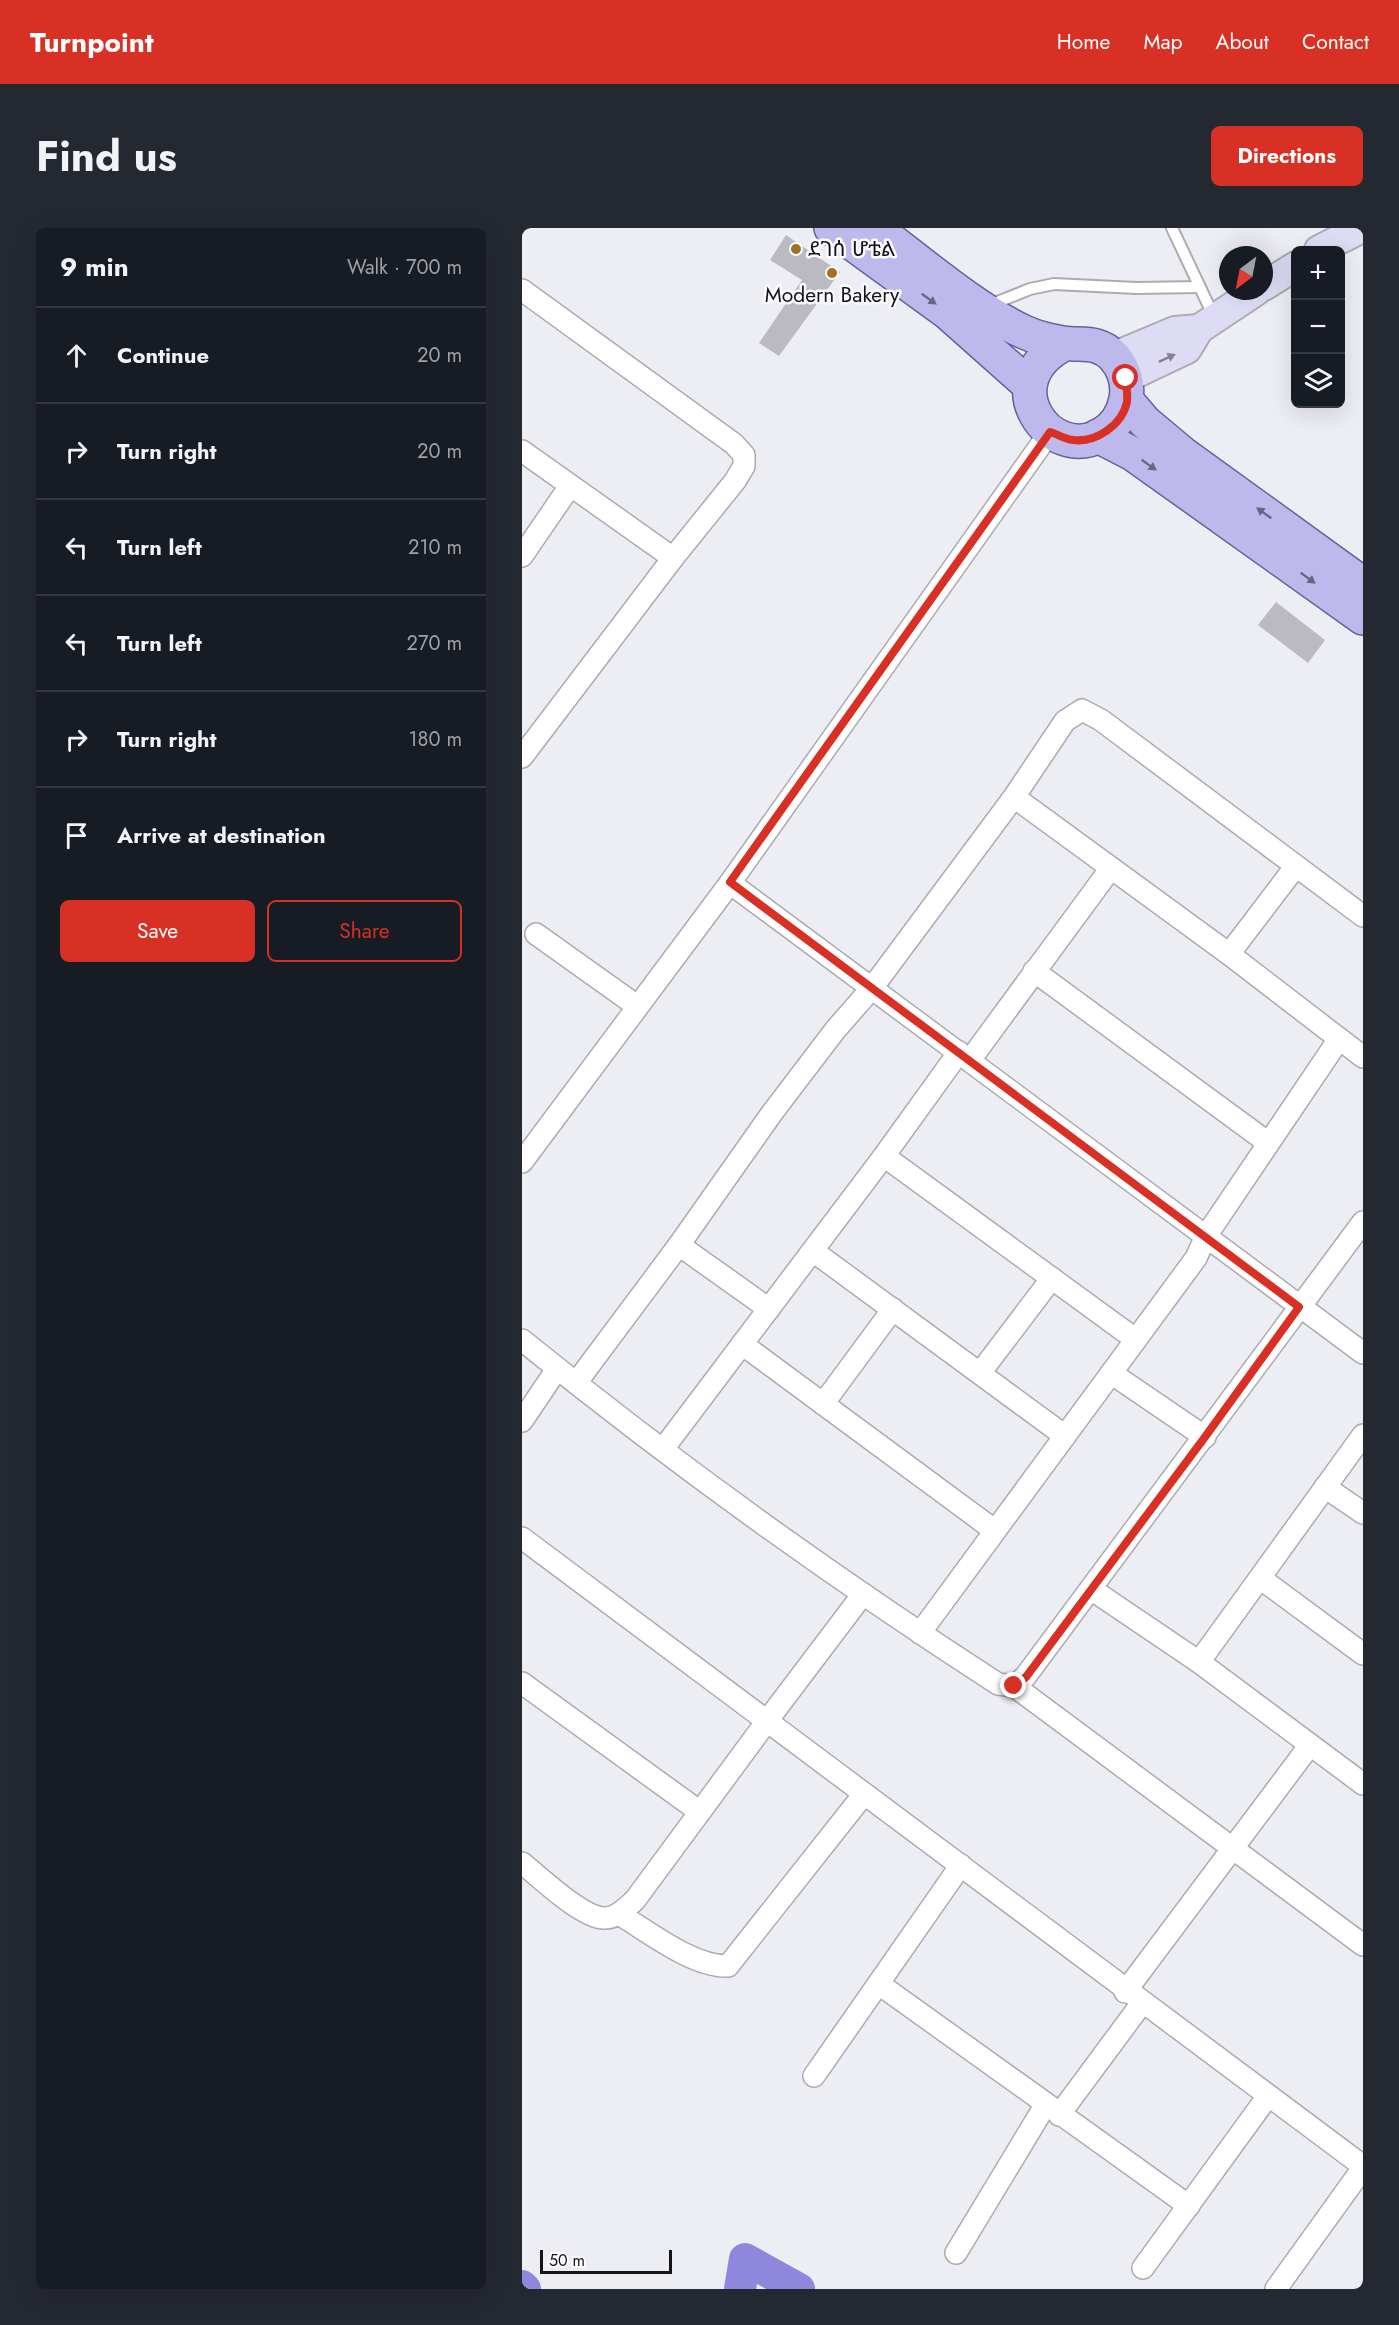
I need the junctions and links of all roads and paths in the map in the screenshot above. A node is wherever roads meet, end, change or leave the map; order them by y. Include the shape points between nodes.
1 (831, 228) edge
2 (875, 228) edge
3 (1172, 228) edge
4 (1362, 228) edge
5 (1327, 246) edge
6 (1291, 269) edge
7 (1273, 280) edge
8 (1200, 287) junction
9 (522, 290) edge
10 (1242, 300) edge
11 (984, 308) junction
12 (1207, 323) junction
13 (1064, 344) junction
14 (1122, 379) junction
15 (1029, 385) junction
16 (1050, 432) junction
17 (1098, 436) junction
18 (522, 451) edge
19 (570, 486) junction
20 (522, 556) edge
21 (673, 558) junction
22 (1363, 584) edge
23 (1363, 618) edge
24 (522, 757) edge
25 (1014, 797) junction
26 (1296, 866) junction
27 (1111, 868) junction
28 (730, 882) junction
29 (1363, 916) edge
30 (536, 934) dead end
31 (1229, 954) junction
32 (1034, 972) junction
33 (872, 988) junction
34 (637, 1006) junction
35 (1339, 1039) junction
36 (964, 1056) junction
37 (1363, 1057) edge
38 (1268, 1142) junction
39 (884, 1156) junction
40 (522, 1161) edge
41 (1363, 1222) edge
42 (1206, 1236) junction
43 (679, 1245) junction
44 (813, 1251) junction
45 (1052, 1278) junction
46 (1299, 1307) junction
47 (893, 1308) junction
48 (769, 1309) junction
49 (522, 1340) edge
50 (1135, 1340) junction
51 (742, 1344) junction
52 (1363, 1353) edge
53 (557, 1369) junction
54 (980, 1373) junction
55 (1111, 1373) junction
56 (576, 1383) junction
57 (823, 1404) junction
58 (522, 1421) edge
59 (1363, 1435) edge
60 (1065, 1436) junction
61 (1205, 1437) junction
62 (663, 1449) junction
63 (1325, 1487) junction
64 (1363, 1513) edge
65 (994, 1530) junction
66 (524, 1546) edge
67 (1260, 1578) junction
68 (1091, 1589) junction
69 (863, 1594) junction
70 (920, 1633) junction
71 (1363, 1654) edge
72 (1198, 1662) junction
73 (522, 1683) edge
74 (1014, 1686) junction
75 (767, 1721) junction
76 (1310, 1745) junction
77 (1363, 1784) edge
78 (864, 1794) junction
79 (700, 1812) junction
80 (1233, 1851) junction
81 (522, 1863) edge
82 (961, 1865) junction
83 (619, 1914) junction
84 (1363, 1945) edge
85 (879, 1983) junction
86 (1133, 1998) junction
87 (814, 2076) dead end
88 (1268, 2096) junction
89 (1053, 2110) junction
90 (1363, 2167) edge
91 (1189, 2205) junction
92 (956, 2253) dead end
93 (1143, 2268) dead end
94 (1276, 2289) edge

1 -> 15 main road via 948,313
2 - 11 main road
3 - 8 lane
4 - 5 street
6 - 7 street
8 - 11 lane via 1054,284 1030,289
8 - 12 lane
9 - 21 street via 744,455 744,466 735,481
10 - 12 street
11 - 13 main road via 1024,332
12 - 14 street via 1187,349
13 - 14 main road via 1090,343
13 - 15 main road via 1047,352 1035,367
14 - 17 main road via 1121,416
22 -> 14 main road via 1145,422
15 - 16 main road via 1030,403 1037,419
16 - 17 main road via 1073,440
16 - 28 street
17 -> 23 main road via 1141,460
18 - 19 street
19 - 20 street
19 - 21 street
21 - 24 street
25 - 26 street via 1065,722 1082,710 1101,720
25 - 27 street
25 - 33 street
26 - 29 street
26 - 31 street
27 - 31 street
27 - 32 street
28 - 33 street
28 - 34 street
30 - 34 street
31 - 35 street
32 - 36 street
32 - 38 street
33 - 36 street
33 - 43 street via 772,1113
34 - 40 street
35 - 37 street
35 - 38 street
36 - 39 street
36 - 42 street
38 - 42 street
39 - 44 street
39 - 45 street
41 - 46 street
42 - 46 street
42 - 50 street via 1196,1258
43 - 48 street
43 - 56 street
44 - 47 street
44 - 48 street
45 - 50 street
45 - 54 street
46 - 52 street
46 - 61 street
47 - 54 street
47 - 57 street
48 - 51 street
49 - 53 street
50 - 55 street
51 - 57 street
51 - 62 street
53 - 56 street
53 - 58 street
54 - 60 street
55 - 60 street
55 - 61 street
56 - 62 street
57 - 65 street
59 - 63 street
60 - 65 street
61 - 68 street
62 - 69 street
63 - 64 street
63 - 67 street
65 - 70 street
66 - 75 street
67 - 71 street
67 - 72 street
68 - 72 street
68 - 74 street via 1026,1677
69 - 70 street
69 - 75 street
70 - 74 street via 998,1684
72 - 76 street
73 - 79 street
74 - 80 street
75 - 78 street
75 - 79 street
76 - 77 street
76 - 80 street
78 - 82 street
78 - 83 street via 728,1966 713,1966 696,1959
79 - 83 street via 634,1900
80 - 84 street
80 - 86 street
81 - 83 street via 585,1911 604,1918
82 - 85 street
82 - 86 street
85 - 87 street
85 - 89 street
86 - 88 street
86 - 89 street
88 - 90 street
88 - 91 street
89 - 91 street
89 - 92 street
90 - 94 street
91 - 93 street

